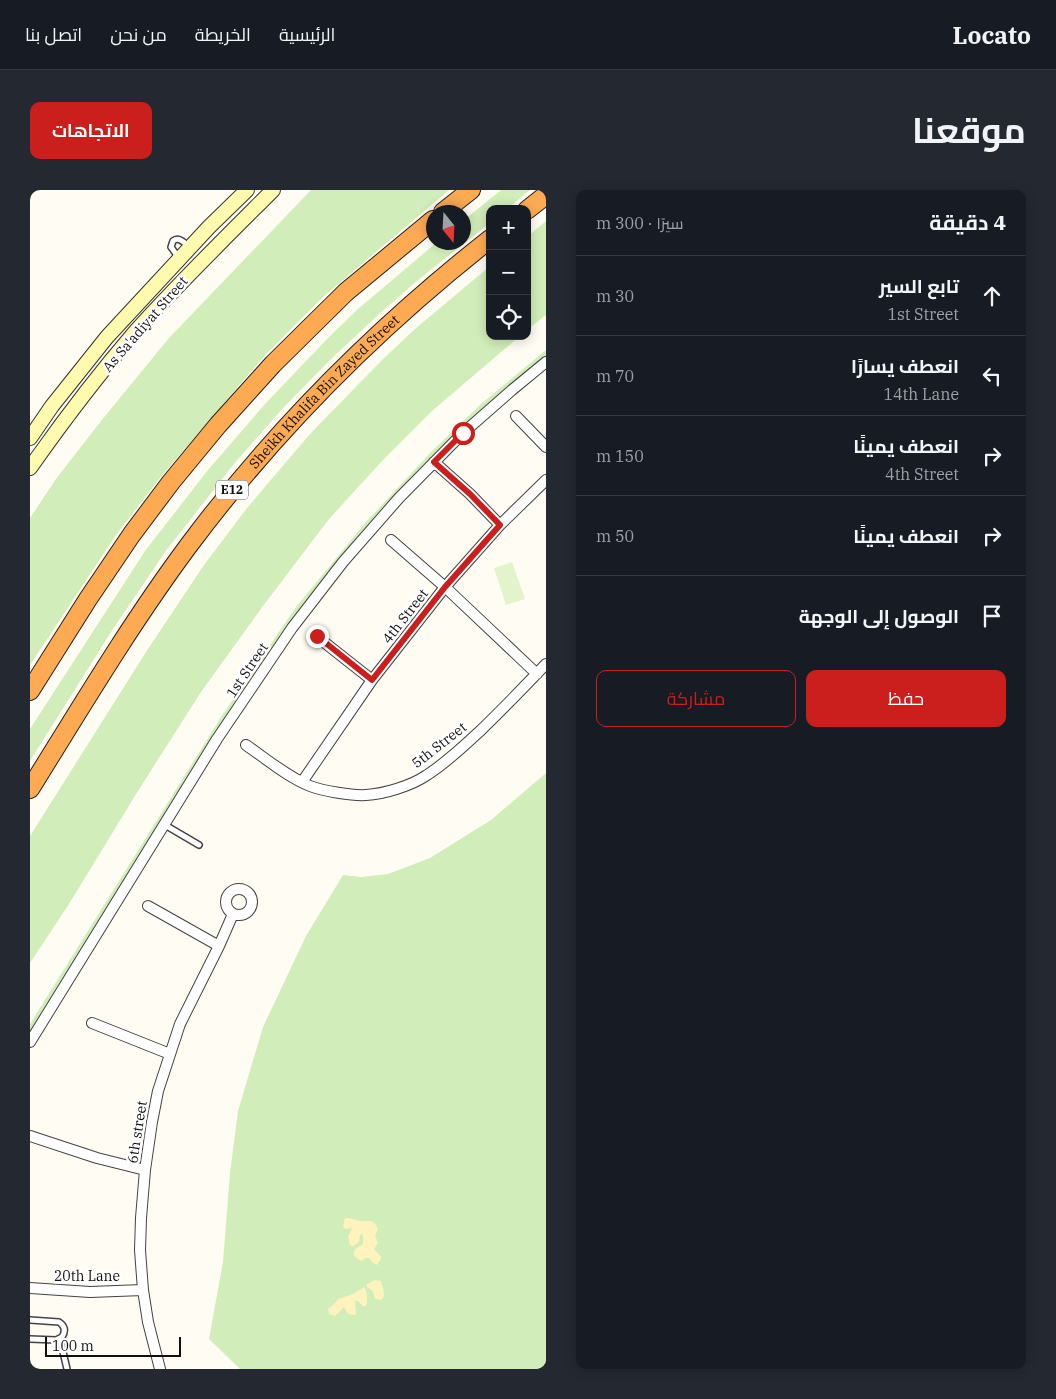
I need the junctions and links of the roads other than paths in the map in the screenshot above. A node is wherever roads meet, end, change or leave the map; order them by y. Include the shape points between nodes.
1 (246, 190) edge
2 (273, 190) edge
3 (471, 190) edge
4 (546, 195) edge
5 (452, 205) edge
6 (531, 207) edge
7 (426, 227) edge
8 (486, 241) edge
9 (546, 362) edge
10 (516, 416) dead end
11 (30, 438) edge
12 (546, 447) edge
13 (434, 462) junction
14 (30, 468) edge
15 (546, 480) edge
16 (500, 525) junction
17 (390, 540) dead end
18 (445, 587) junction
19 (315, 635) dead end
20 (546, 664) edge
21 (537, 674) junction
22 (372, 680) junction
23 (30, 691) edge
24 (246, 745) dead end
25 (302, 782) junction
26 (30, 790) edge
27 (164, 824) junction
28 (199, 845) dead end
29 (148, 906) dead end
30 (233, 914) dead end
31 (219, 946) junction
32 (92, 1023) dead end
33 (30, 1042) edge
34 (170, 1054) junction
35 (30, 1136) edge
36 (145, 1170) junction
37 (30, 1288) edge
38 (143, 1290) junction
39 (30, 1320) edge
40 (30, 1339) edge
41 (60, 1339) junction
42 (66, 1369) edge
43 (160, 1369) edge

1 - 11 street, As Sa'adiyat Street via 107,337
2 - 14 street, As Sa'adiyat Street via 198,264 135,333
3 - 5 highway
4 - 6 highway
7 - 23 highway via 346,292 273,364 218,425 132,534
8 - 26 highway, Sheikh Khalifa Bin Zayed Street / E12 via 366,346 300,412 243,477 189,545 140,615
9 - 13 street, 1st Street
10 - 12 street
13 - 16 street
13 - 27 street, 1st Street via 348,556 292,628
15 - 16 street, 4th Street
16 - 18 street, 4th Street
17 - 18 street
18 - 21 street
18 - 22 street, 4th Street
19 - 22 street
20 - 21 street, 5th Street
21 - 25 street, 5th Street via 461,749 426,776 407,785 365,796
22 - 25 street, 4th Street
24 - 25 street, 5th Street
27 - 28 lane
27 - 33 street, 1st Street
29 - 31 street
30 - 31 street, 6th street
31 - 34 street, 6th street via 180,1024
32 - 34 street
34 - 36 street, 6th street via 158,1091
35 - 36 street
36 - 38 street, 6th street via 140,1250
37 - 38 street, 20th Lane via 90,1292
38 - 43 street, 6th street
39 - 41 lane via 60,1322 65,1330
40 - 41 lane
41 - 42 lane

